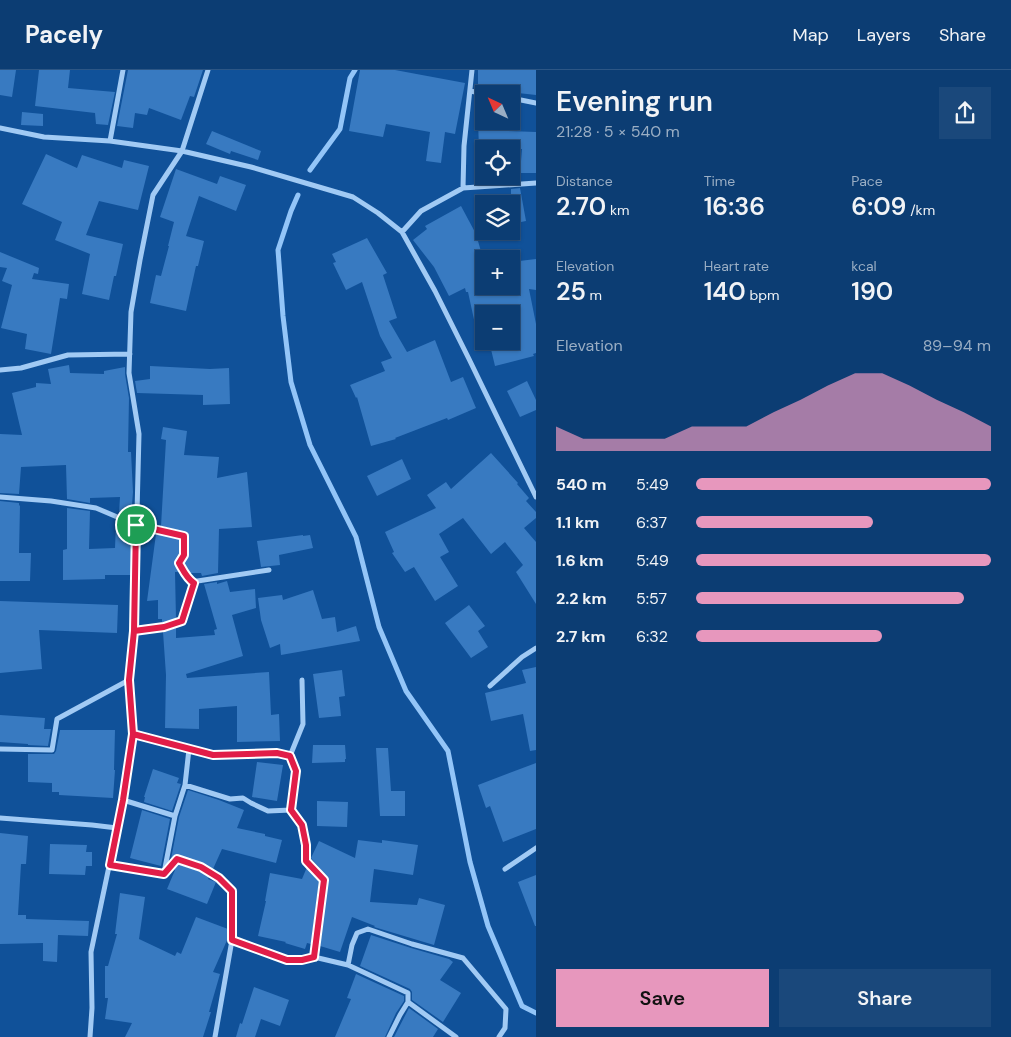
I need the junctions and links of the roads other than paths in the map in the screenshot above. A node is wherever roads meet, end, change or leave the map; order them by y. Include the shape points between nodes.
1 (123, 70) edge
2 (208, 70) edge
3 (472, 70) edge
4 (470, 91) junction
5 (475, 92) edge
6 (520, 100) edge
7 (536, 103) edge
8 (0, 128) edge
9 (110, 141) junction
10 (182, 151) junction
11 (536, 183) edge
12 (463, 188) junction
13 (402, 232) junction
14 (130, 354) junction
15 (0, 370) edge
16 (0, 497) edge
17 (536, 497) edge
18 (136, 525) junction
19 (269, 570) dead end
20 (191, 582) junction
21 (134, 631) junction
22 (536, 648) edge
23 (129, 680) junction
24 (302, 680) dead end
25 (490, 686) dead end
26 (133, 734) junction
27 (0, 749) edge
28 (189, 749) junction
29 (290, 756) junction
30 (185, 785) junction
31 (123, 800) junction
32 (291, 810) junction
33 (175, 816) junction
34 (0, 818) edge
35 (117, 828) junction
36 (536, 848) edge
37 (110, 865) junction
38 (505, 869) dead end
39 (164, 874) junction
40 (232, 940) junction
41 (314, 957) junction
42 (348, 965) junction
43 (408, 1002) junction
44 (90, 1037) edge
45 (215, 1037) edge
46 (388, 1037) edge
47 (456, 1037) edge
48 (499, 1037) edge

1 - 9 street
2 - 10 street
3 - 4 street
4 - 5 street
4 - 12 street
6 - 7 street
8 - 9 street via 44,137
9 - 10 street
10 - 13 street via 353,197
10 - 14 street via 153,195 131,312
11 - 12 street
12 - 13 street via 421,211
13 - 17 street via 461,342
14 - 15 street via 68,355 21,368
14 - 18 street via 129,373 139,434
16 - 18 street via 96,508
18 - 20 street via 184,536 184,555 179,563
18 - 21 street
19 - 20 street
20 - 21 street via 194,583 182,621
21 - 23 street
22 - 25 street
23 - 26 street
23 - 27 street via 57,719 52,750
24 - 29 street via 303,724
26 - 28 street
26 - 31 street
28 - 29 street via 213,755 277,753
28 - 30 street
29 - 32 street via 296,771
30 - 32 street via 230,799 243,798 268,811
30 - 33 street
31 - 33 street
31 - 35 street
32 - 41 street via 302,825 306,861 324,880
33 - 39 street
34 - 35 street
35 - 37 street
36 - 38 street
37 - 39 street
37 - 44 street via 91,952
39 - 40 street via 177,859 201,867 219,878 232,891
40 - 41 street via 287,960
40 - 45 street
41 - 42 street
42 - 43 street via 408,993
42 - 48 street via 357,933 368,929 463,958 506,1010 505,1028
43 - 46 street
43 - 47 street

